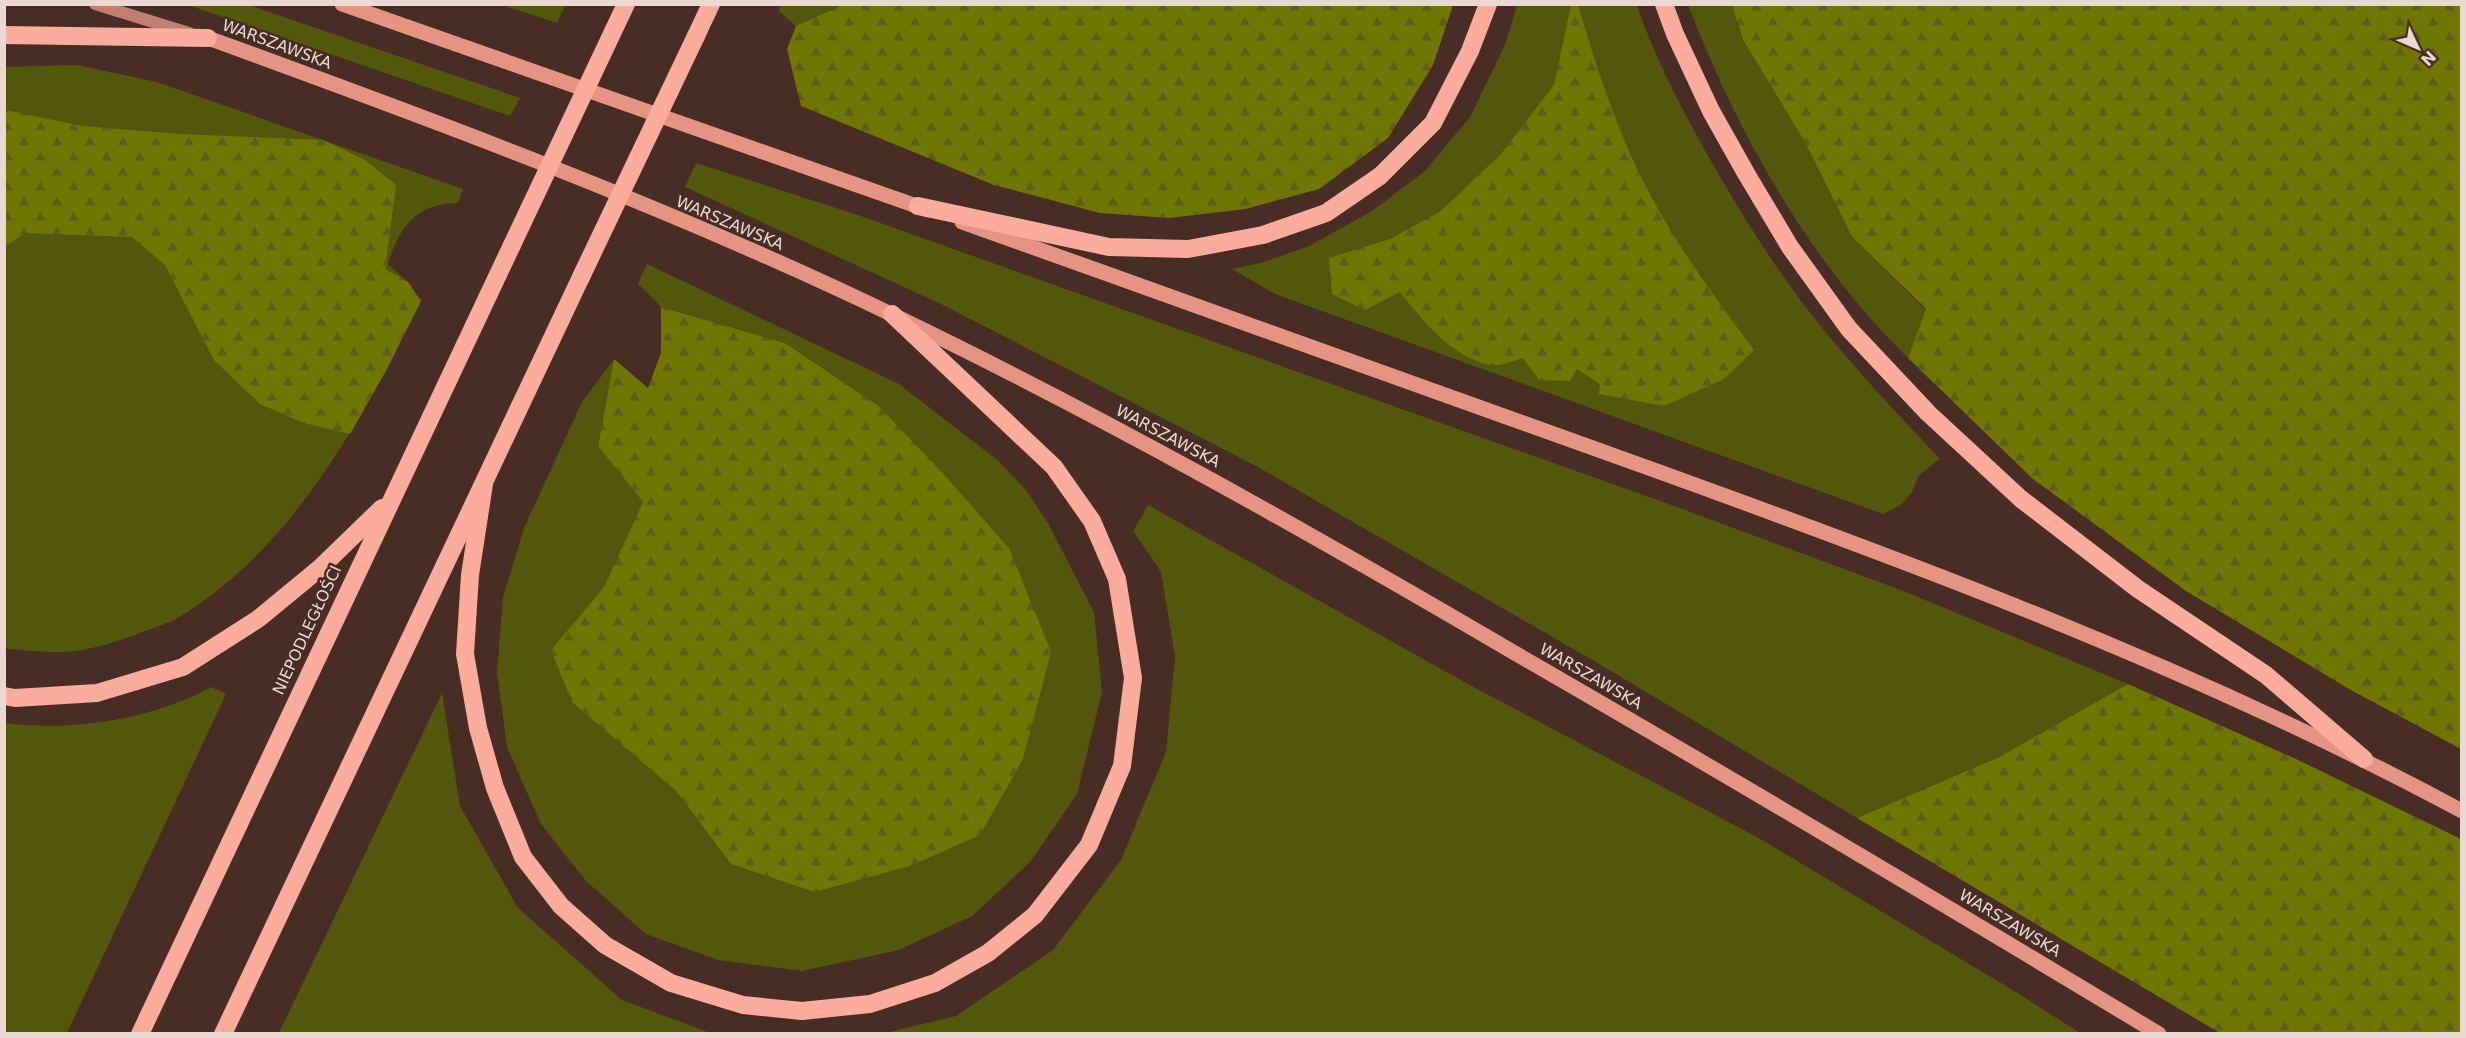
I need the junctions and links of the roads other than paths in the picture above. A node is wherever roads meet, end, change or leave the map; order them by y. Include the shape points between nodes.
1 (95, 4) edge
2 (342, 4) edge
3 (626, 4) edge
4 (711, 4) edge
5 (1488, 4) edge
6 (1664, 4) edge
7 (4, 35) edge
8 (208, 38) junction
9 (918, 206) junction
10 (892, 314) junction
11 (484, 484) junction
12 (389, 500) junction
13 (4, 696) edge
14 (2364, 759) junction
15 (2462, 811) edge
16 (140, 1034) edge
17 (223, 1034) edge
18 (2159, 1034) edge

1 - 8 main road, WARSZAWSKA
2 - 9 main road
3 - 12 highway, NIEPODLEGŁOŚCI, bridge
4 - 11 highway, bridge
5 - 9 highway via 1470,51 1433,123 1380,176 1326,213 1263,235 1188,249 1109,247
6 - 14 highway via 1711,111 1747,175 1790,247 1849,329 1928,412 2020,499 2138,589 2266,675
7 - 8 highway
8 - 10 main road, WARSZAWSKA via 441,123 710,233
9 - 14 main road via 1851,541 2135,654
10 - 11 highway via 1054,467 1092,521 1117,579 1133,678 1122,766 1089,845 1035,915 988,953 935,983 870,1004 802,1011 743,1005 671,983 605,945 561,906 523,856 495,788 478,728 465,654 470,575
10 - 18 main road, WARSZAWSKA via 1172,456 1680,749
11 - 17 highway
12 - 13 highway via 320,568 258,619 183,667 97,693
12 - 16 highway, NIEPODLEGŁOŚCI
14 - 15 main road

